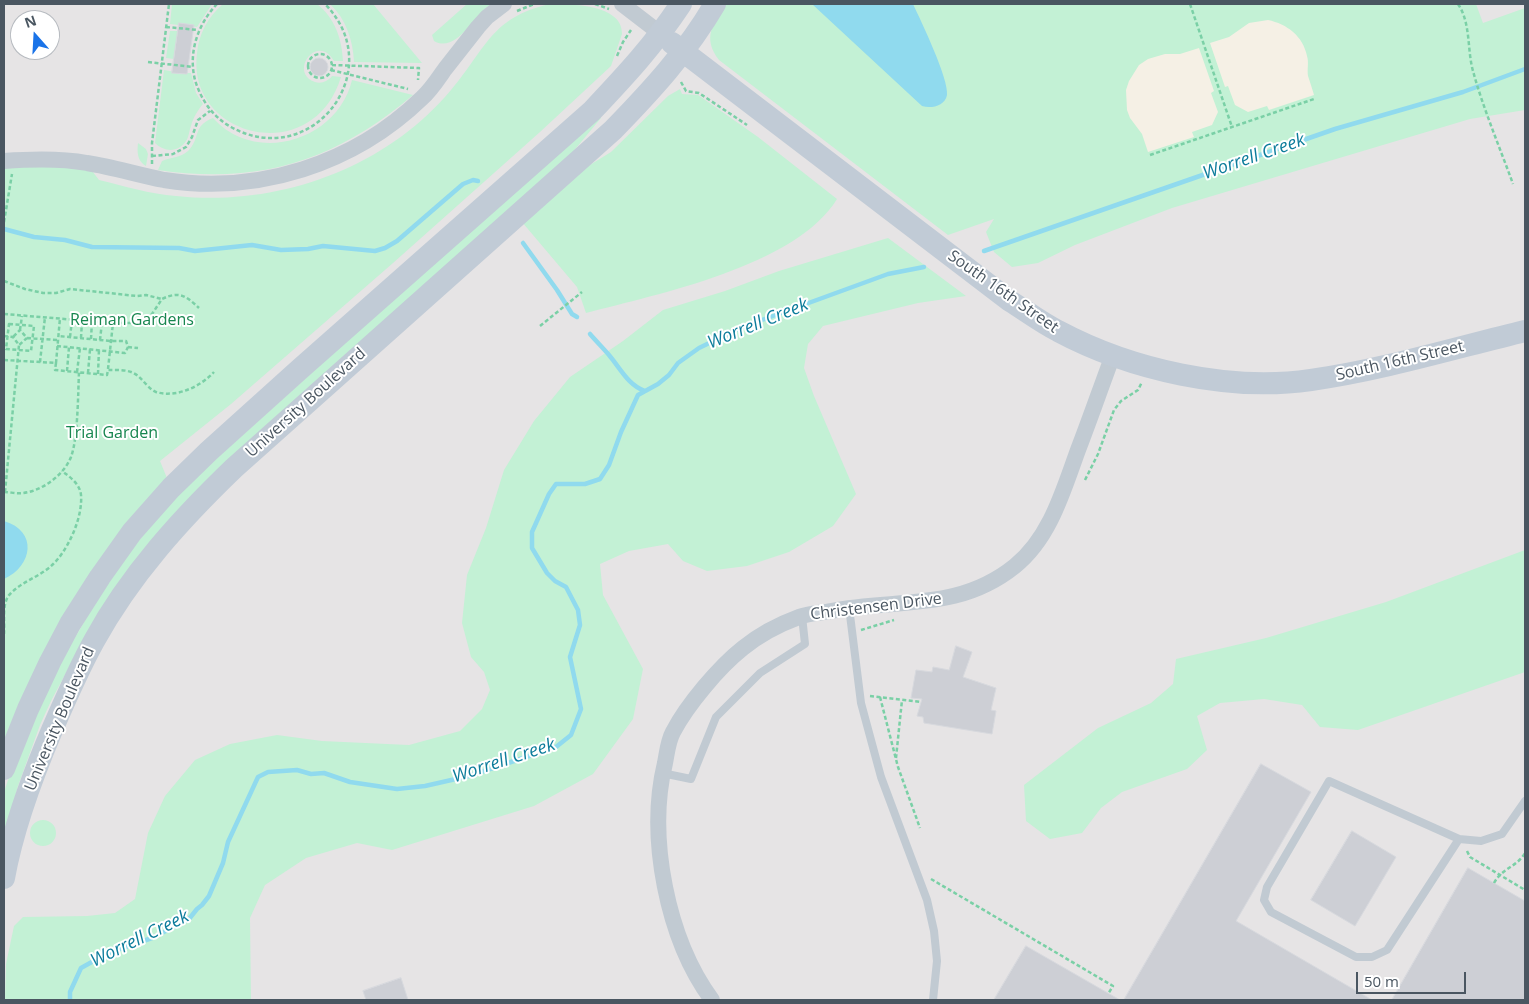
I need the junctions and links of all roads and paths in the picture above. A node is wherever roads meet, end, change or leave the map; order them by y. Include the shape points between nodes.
1 (169, 4) edge
2 (217, 4) edge
3 (325, 4) edge
4 (534, 4) edge
5 (622, 4) edge
6 (681, 4) edge
7 (715, 4) edge
8 (1190, 4) edge
9 (1458, 4) edge
10 (510, 8) edge
11 (635, 25) dead end
12 (166, 26) junction
13 (198, 30) junction
14 (661, 34) junction
15 (624, 41) dead end
16 (683, 52) junction
17 (148, 62) dead end
18 (162, 63) junction
19 (332, 65) junction
20 (349, 66) junction
21 (193, 67) junction
22 (331, 70) junction
23 (349, 74) junction
24 (416, 86) dead end
25 (414, 90) dead end
26 (1314, 99) dead end
27 (210, 110) junction
28 (1232, 127) junction
29 (1150, 155) dead end
30 (152, 156) junction
31 (8, 166) edge
32 (152, 168) dead end
33 (1513, 184) dead end
34 (5, 218) edge
35 (4, 222) edge
36 (4, 281) edge
37 (582, 292) dead end
38 (162, 299) junction
39 (199, 308) dead end
40 (4, 314) edge
41 (22, 316) junction
42 (45, 317) junction
43 (60, 318) junction
44 (72, 320) junction
45 (82, 320) junction
46 (92, 321) junction
47 (102, 322) junction
48 (113, 323) junction
49 (21, 325) junction
50 (540, 326) dead end
51 (20, 330) junction
52 (1525, 331) edge
53 (6, 337) edge
54 (13, 337) junction
55 (70, 337) junction
56 (27, 338) junction
57 (33, 338) junction
58 (58, 338) junction
59 (80, 338) junction
60 (42, 339) junction
61 (91, 339) junction
62 (100, 340) junction
63 (111, 341) junction
64 (19, 345) junction
65 (57, 346) junction
66 (69, 347) junction
67 (128, 347) junction
68 (80, 348) junction
69 (90, 348) junction
70 (138, 348) dead end
71 (99, 349) junction
72 (19, 350) junction
73 (110, 350) junction
74 (1113, 356) junction
75 (4, 360) edge
76 (18, 361) junction
77 (40, 362) junction
78 (56, 363) junction
79 (108, 370) junction
80 (68, 371) junction
81 (78, 372) junction
82 (214, 372) dead end
83 (88, 373) junction
84 (98, 374) junction
85 (62, 471) junction
86 (4, 492) edge
87 (4, 595) edge
88 (7, 598) junction
89 (849, 607) junction
90 (802, 616) junction
91 (891, 621) dead end
92 (858, 631) dead end
93 (4, 634) edge
94 (866, 695) dead end
95 (880, 697) junction
96 (902, 700) junction
97 (921, 702) dead end
98 (896, 760) junction
99 (4, 770) edge
100 (662, 773) junction
101 (1525, 801) edge
102 (920, 828) dead end
103 (1459, 839) junction
104 (1525, 852) edge
105 (917, 871) junction
106 (1499, 874) junction
107 (4, 878) edge
108 (1494, 883) dead end
109 (1525, 890) edge
110 (1108, 994) dead end
111 (934, 997) edge
112 (712, 1000) edge

1 - 12 path
2 - 13 path
3 - 20 path via 333,12 347,39
4 - 10 path
5 - 14 street
6 - 14 main road, University Boulevard
7 - 16 main road, University Boulevard
8 - 28 path
9 - 33 path via 1465,22 1474,74
10 - 31 street via 487,17 424,97 405,113 371,139 308,168 246,182 197,184 54,159
11 - 15 path
12 - 13 path
12 - 18 path
13 - 21 path
14 - 16 main road, South 16th Street
14 - 99 main road, University Boulevard via 592,111 171,488 132,532 70,624 28,709
16 - 74 main road, South 16th Street via 1010,301 1058,331
16 - 107 main road, University Boulevard via 651,91 612,130 234,468 192,509 156,551 123,595 75,678 37,765
17 - 18 path
18 - 21 path
18 - 30 path
19 - 20 path
19 - 22 path
19 - 22 path via 321,54 310,58 307,66 309,74 316,78 324,78
20 - 23 path
20 - 24 path via 419,68
21 - 27 path via 197,85
22 - 23 path
23 - 25 path
23 - 27 path via 336,103 325,117 294,135 259,138 241,133
26 - 28 path
27 - 30 path via 198,120 186,147 180,152
28 - 29 path
30 - 32 path
31 - 34 path
34 - 35 path
36 - 38 path via 43,293 70,289 126,296 146,294
37 - 50 path
38 - 39 path via 179,294
38 - 48 path via 145,319 135,323
40 - 41 path
41 - 42 path
41 - 49 path
42 - 43 path
42 - 60 path
43 - 44 path
43 - 58 path
44 - 45 path
44 - 55 path
45 - 46 path
45 - 59 path
46 - 47 path
46 - 61 path
47 - 48 path
47 - 62 path
48 - 63 path
49 - 51 path
49 - 53 path via 8,324
49 - 57 path via 34,326
51 - 54 path
51 - 56 path
52 - 74 main road, South 16th Street via 1310,381 1255,383 1200,379
53 - 54 path
53 - 72 path via 6,349
54 - 64 path
55 - 58 path
55 - 59 path
56 - 57 path
56 - 64 path
57 - 60 path
57 - 72 path via 31,351
58 - 60 path
58 - 65 path
59 - 61 path
60 - 77 path
61 - 62 path
62 - 63 path
63 - 67 path via 126,341
63 - 73 path
64 - 72 path
65 - 66 path
65 - 78 path
66 - 68 path
66 - 80 path
67 - 70 path
67 - 73 path via 125,353
68 - 69 path
68 - 81 path
69 - 71 path
69 - 83 path
71 - 73 path
71 - 84 path
72 - 76 path
73 - 79 path
74 - 89 street, Christensen Drive via 1060,500 1046,529 1026,557 1002,576 960,595 896,605
75 - 76 path
76 - 77 path
76 - 86 path
77 - 78 path
78 - 80 path via 55,370
79 - 82 path via 125,370 154,391 166,394 195,386
79 - 84 path via 107,375
80 - 81 path
81 - 83 path
81 - 85 path via 74,446
83 - 84 path
85 - 86 path via 39,488 23,493
85 - 88 path via 76,483 81,493 79,511 64,552 52,566
87 - 88 path
88 - 93 path
89 - 90 street, Christensen Drive
89 - 105 lane via 861,703 881,777
90 - 100 street, Christensen Drive via 743,647 719,671 672,734
90 - 100 lane via 805,644 760,673 716,717 691,779
91 - 92 path
94 - 95 path
95 - 96 path
95 - 98 path
96 - 97 path
96 - 98 path
98 - 102 path
100 - 112 street, Christensen Drive via 658,805 664,889 689,960
101 - 103 lane via 1502,834 1480,841
103 - 103 lane via 1329,781 1267,887 1264,900 1271,912 1356,957 1372,957 1386,950
103 - 106 path via 1470,857
104 - 106 path via 1521,861
105 - 110 path via 1113,986
105 - 111 lane via 934,931 937,960
106 - 108 path
106 - 109 path

